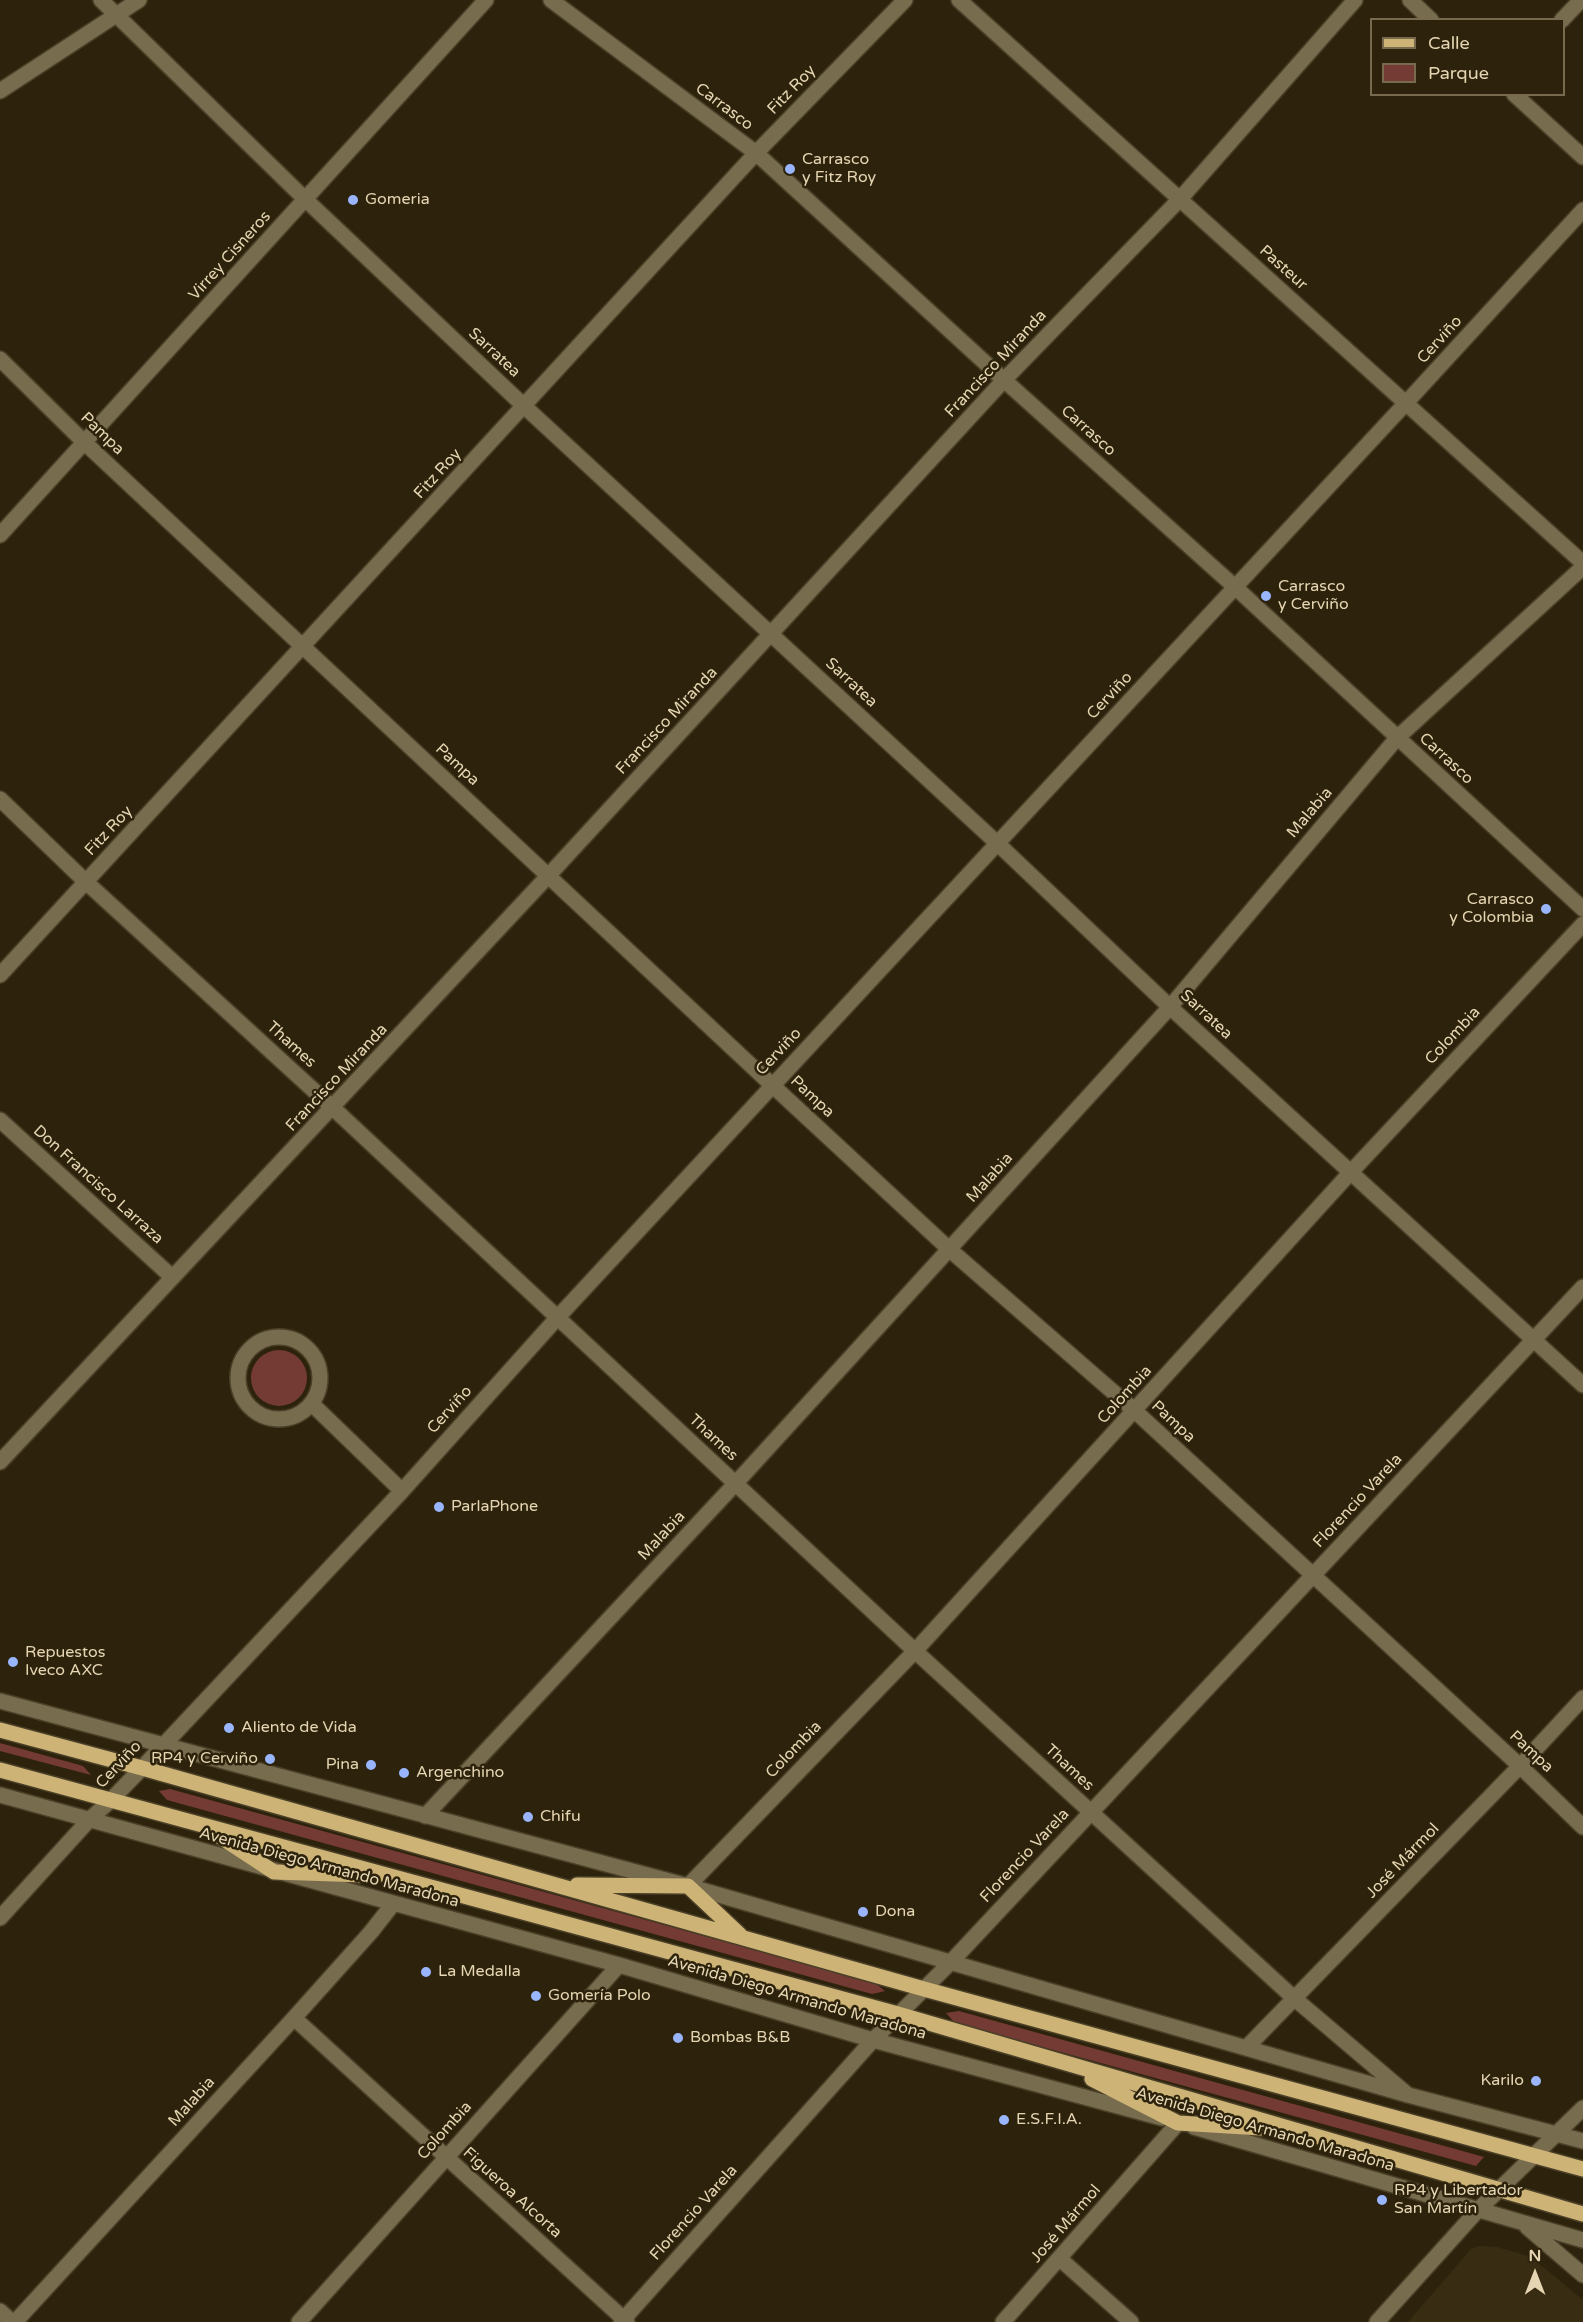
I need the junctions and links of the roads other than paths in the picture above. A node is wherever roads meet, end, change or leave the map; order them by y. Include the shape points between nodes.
1 (101, 0) edge
2 (139, 0) edge
3 (486, 0) edge
4 (551, 0) edge
5 (905, 0) edge
6 (959, 0) edge
7 (1354, 0) edge
8 (1410, 0) edge
9 (1581, 0) edge
10 (117, 15) junction
11 (1429, 18) edge
12 (1564, 18) edge
13 (0, 91) edge
14 (1516, 96) edge
15 (756, 153) junction
16 (1583, 157) edge
17 (1180, 199) junction
18 (306, 200) junction
19 (1583, 210) edge
20 (0, 359) edge
21 (1004, 380) junction
22 (1406, 404) junction
23 (524, 406) junction
24 (85, 442) junction
25 (0, 535) edge
26 (1583, 565) edge
27 (1236, 587) junction
28 (772, 633) junction
29 (303, 647) junction
30 (1397, 738) junction
31 (0, 799) edge
32 (997, 843) junction
33 (549, 875) junction
34 (86, 882) junction
35 (1583, 909) edge
36 (1583, 924) edge
37 (0, 975) edge
38 (1170, 1007) junction
39 (772, 1085) junction
40 (333, 1108) junction
41 (0, 1120) edge
42 (1350, 1173) junction
43 (950, 1249) junction
44 (172, 1277) junction
45 (1583, 1287) edge
46 (558, 1317) junction
47 (1535, 1340) junction
48 (1583, 1385) edge
49 (312, 1404) junction
50 (1135, 1411) junction
51 (0, 1462) edge
52 (735, 1484) junction
53 (402, 1491) junction
54 (1313, 1575) junction
55 (915, 1651) junction
56 (1583, 1698) edge
57 (0, 1701) edge
58 (0, 1730) edge
59 (162, 1745) junction
60 (1520, 1766) junction
61 (142, 1768) junction
62 (0, 1770) edge
63 (0, 1779) edge
64 (0, 1795) edge
65 (111, 1800) junction
66 (1091, 1812) junction
67 (425, 1816) junction
68 (88, 1820) junction
69 (204, 1825) junction
70 (1583, 1827) edge
71 (274, 1872) junction
72 (390, 1876) junction
73 (556, 1885) junction
74 (688, 1886) junction
75 (393, 1904) junction
76 (0, 1918) edge
77 (742, 1938) junction
78 (950, 1963) junction
79 (619, 1965) junction
80 (924, 1989) junction
81 (1295, 1999) junction
82 (898, 2014) junction
83 (294, 2018) junction
84 (873, 2040) junction
85 (1246, 2048) junction
86 (1057, 2061) junction
87 (1408, 2095) junction
88 (1583, 2108) edge
89 (1178, 2123) junction
90 (1289, 2130) junction
91 (1559, 2134) junction
92 (1583, 2141) edge
93 (1536, 2156) junction
94 (446, 2157) junction
95 (1583, 2169) edge
96 (1498, 2191) junction
97 (1478, 2210) junction
98 (1583, 2214) edge
99 (1522, 2223) junction
100 (1583, 2240) edge
101 (1060, 2259) junction
102 (1583, 2275) edge
103 (0, 2311) edge
104 (624, 2321) edge
105 (14, 2322) edge
106 (299, 2322) edge
107 (1003, 2322) edge
108 (1131, 2322) edge
109 (1377, 2322) edge

1 - 10 street, Sarratea
2 - 10 street
3 - 18 street, Virrey Cisneros
4 - 15 street, Carrasco
5 - 15 street, Fitz Roy
6 - 17 street, Pasteur
7 - 17 street, Francisco Miranda
8 - 11 street
9 - 12 street
10 - 13 street
10 - 18 street, Sarratea
14 - 16 street
15 - 21 street, Carrasco
15 - 23 street, Fitz Roy
17 - 21 street, Francisco Miranda
17 - 22 street, Pasteur
18 - 23 street, Sarratea
18 - 24 street, Virrey Cisneros
19 - 22 street, Cerviño
20 - 24 street, Pampa
21 - 27 street, Carrasco
21 - 28 street, Francisco Miranda
22 - 26 street, Pasteur
22 - 27 street, Cerviño
23 - 28 street, Sarratea
23 - 29 street, Fitz Roy
24 - 25 street, Virrey Cisneros
24 - 29 street, Pampa
26 - 30 street, Malabia
27 - 30 street, Carrasco
27 - 32 street, Cerviño
28 - 32 street, Sarratea
28 - 33 street, Francisco Miranda
29 - 33 street, Pampa
29 - 34 street, Fitz Roy
30 - 35 street, Carrasco
30 - 38 street, Malabia
31 - 34 street, Thames
32 - 38 street, Sarratea
32 - 39 street, Cerviño
33 - 39 street, Pampa
33 - 40 street, Francisco Miranda
34 - 37 street, Fitz Roy
34 - 40 street, Thames
36 - 42 street, Colombia
38 - 42 street, Sarratea
38 - 43 street, Malabia
39 - 43 street, Pampa
39 - 46 street, Cerviño
40 - 44 street, Francisco Miranda
40 - 46 street, Thames
41 - 44 street, Don Francisco Larraza
42 - 47 street, Sarratea
42 - 50 street, Colombia
43 - 50 street, Pampa
43 - 52 street, Malabia
44 - 51 street, Francisco Miranda
45 - 47 street, Florencio Varela
46 - 52 street, Thames
46 - 53 street, Cerviño
47 - 48 street, Sarratea
47 - 54 street, Florencio Varela
49 - 49 street via 319,1391 320,1377 310,1351 285,1337 256,1343 247,1352 240,1363 238,1389 253,1411 277,1420 302,1413
49 - 53 street
50 - 54 street, Pampa
50 - 55 street, Colombia
52 - 55 street, Thames
52 - 67 street, Malabia
53 - 59 street, Cerviño
54 - 60 street, Pampa
54 - 66 street, Florencio Varela
55 - 66 street, Thames
55 - 74 street, Colombia
56 - 60 street, José Mármol
57 - 59 street
58 - 61 main road
59 - 61 street, Cerviño
59 - 67 street
60 - 70 street, Pampa
60 - 81 street, José Mármol
61 - 65 street, Cerviño
61 - 73 main road
62 - 65 main road, Avenida Diego Armando Maradona
63 - 65 main road
64 - 68 street, Avenida Diego Armando Maradona
65 - 68 street, Cerviño
65 - 69 main road, Avenida Diego Armando Maradona
66 - 78 street, Florencio Varela
66 - 81 street, Thames
67 - 74 street
68 - 71 street, Avenida Diego Armando Maradona
68 - 76 street, Cerviño
69 - 71 main road
69 - 72 main road, Avenida Diego Armando Maradona
71 - 72 main road
71 - 75 street, Avenida Diego Armando Maradona
72 - 82 main road, Avenida Diego Armando Maradona
73 - 74 main road
73 - 77 main road
74 - 77 main road
74 - 78 street
75 - 79 street, Avenida Diego Armando Maradona
75 - 83 street, Malabia
77 - 80 main road
78 - 80 street, Florencio Varela
78 - 85 street
79 - 84 street, Avenida Diego Armando Maradona
79 - 94 street, Colombia
80 - 82 street, Florencio Varela
80 - 93 main road
81 - 85 street, José Mármol
81 - 87 street, Thames
82 - 84 street, Florencio Varela
82 - 86 main road, Avenida Diego Armando Maradona
83 - 94 street, Figueroa Alcorta
83 - 105 street, Malabia
84 - 89 street, Avenida Diego Armando Maradona
84 - 104 street, Florencio Varela
85 - 87 street
86 - 89 main road
86 - 90 main road, Avenida Diego Armando Maradona
87 - 91 street
88 - 91 street
89 - 90 main road
89 - 97 street, Avenida Diego Armando Maradona
89 - 101 street, José Mármol
90 - 96 main road, Avenida Diego Armando Maradona
91 - 92 street
91 - 93 street
93 - 95 main road
93 - 96 street
94 - 104 street, Figueroa Alcorta
94 - 106 street, Colombia
96 - 97 street
96 - 98 main road, Avenida Diego Armando Maradona
97 - 99 street, Avenida Diego Armando Maradona
97 - 109 street
99 - 100 street, Avenida Diego Armando Maradona
99 - 102 street
101 - 107 street, José Mármol
101 - 108 street
103 - 105 street

